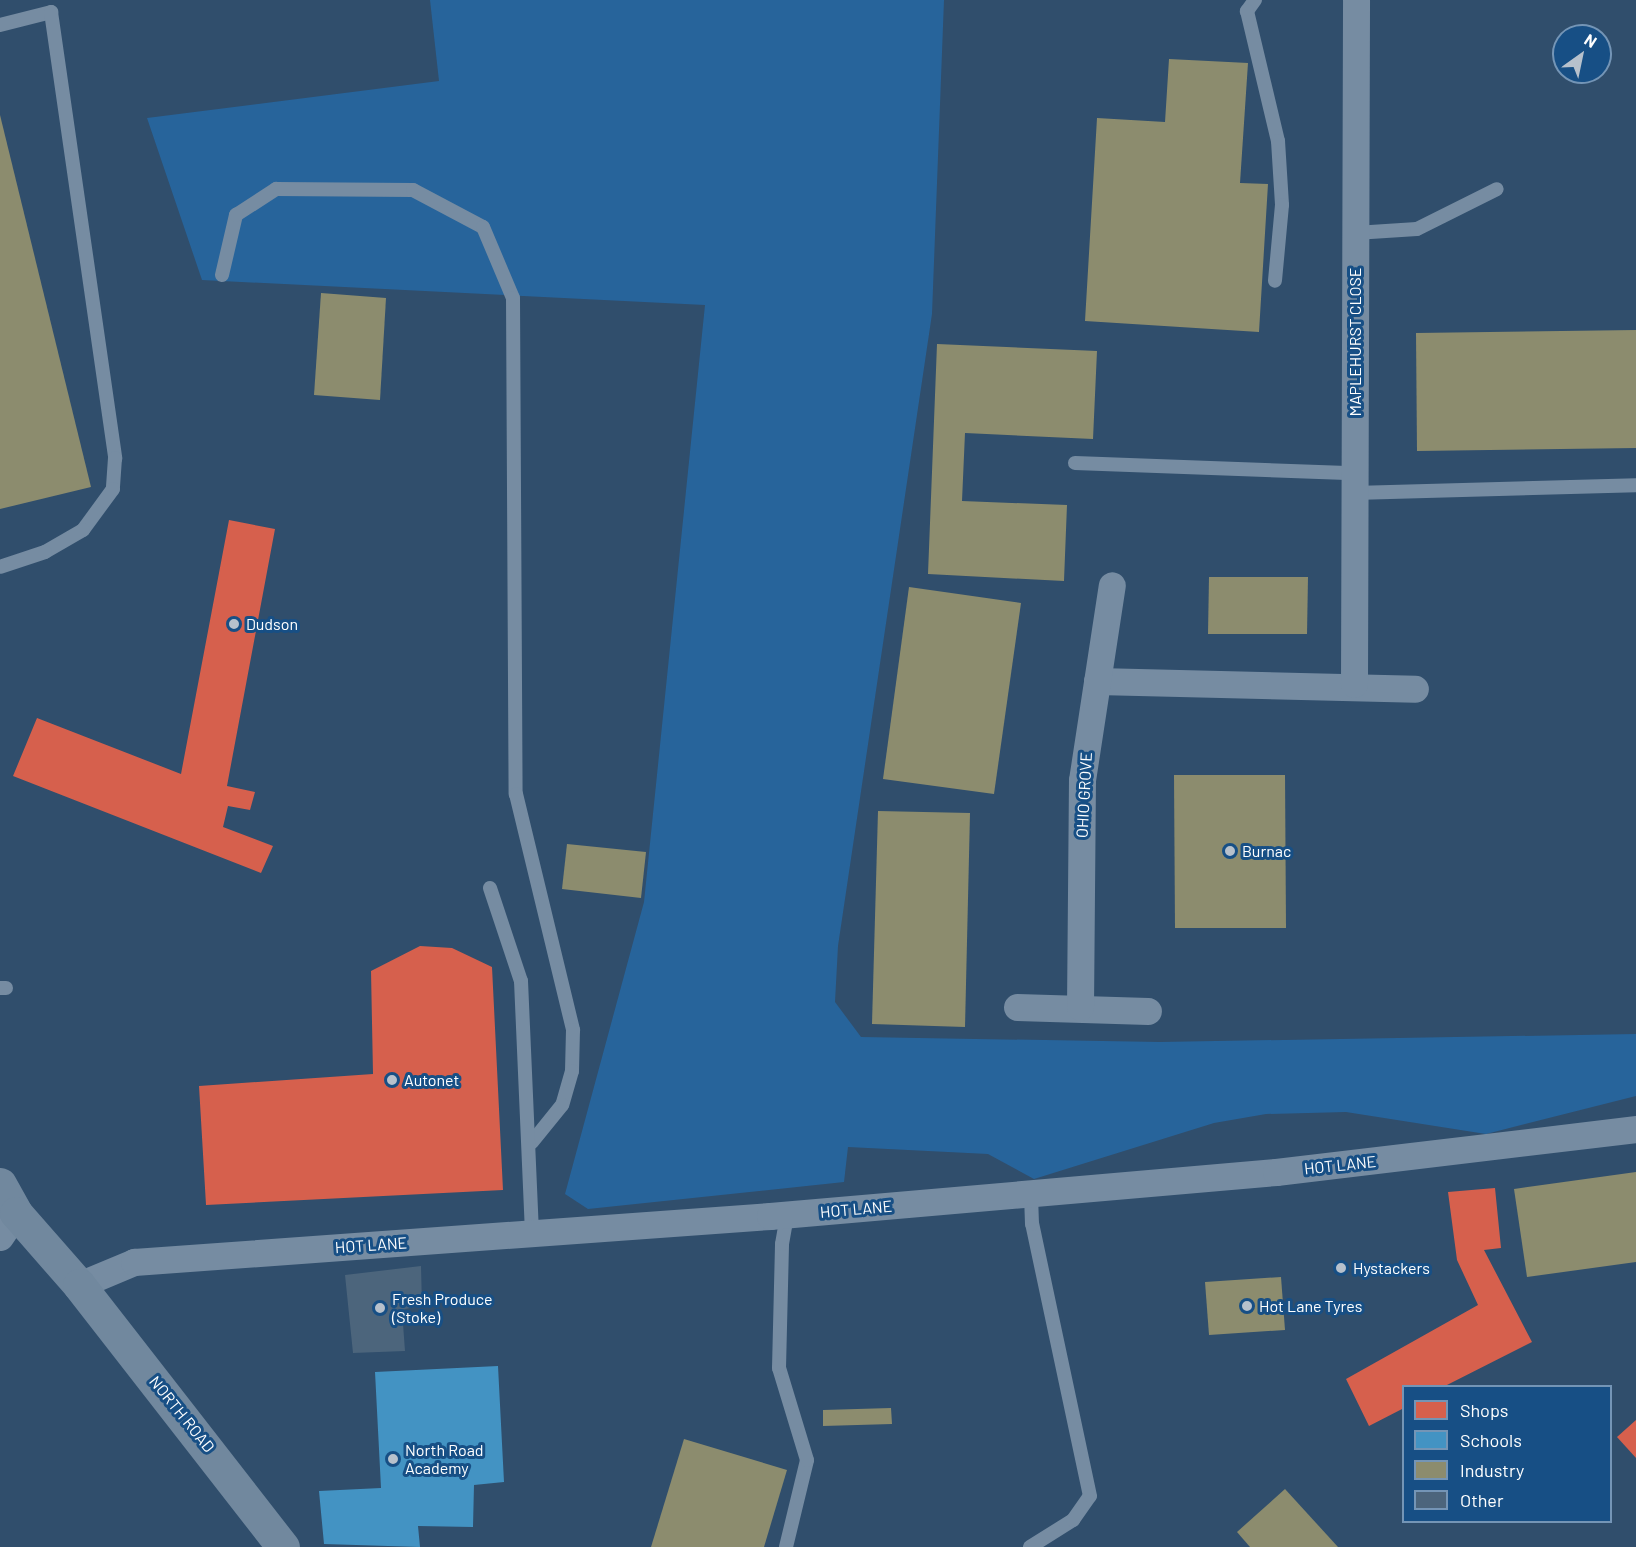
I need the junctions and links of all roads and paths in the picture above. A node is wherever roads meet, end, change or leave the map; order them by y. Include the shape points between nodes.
1 (1255, 0) edge
2 (1356, 0) edge
3 (53, 6) edge
4 (0, 25) edge
5 (1497, 189) dead end
6 (1355, 233) junction
7 (222, 275) dead end
8 (1275, 281) dead end
9 (1075, 463) dead end
10 (1354, 483) junction
11 (1636, 485) edge
12 (0, 567) edge
13 (1112, 585) dead end
14 (1097, 681) junction
15 (1354, 684) junction
16 (1415, 689) dead end
17 (490, 888) dead end
18 (1017, 1007) dead end
19 (1080, 1007) junction
20 (1148, 1011) dead end
21 (1636, 1129) edge
22 (532, 1142) junction
23 (0, 1184) edge
24 (1031, 1193) junction
25 (787, 1215) junction
26 (8, 1225) edge
27 (532, 1233) junction
28 (79, 1284) junction
29 (283, 1547) edge
30 (786, 1547) edge
31 (1030, 1547) edge

1 - 8 lane via 1247,11 1278,141 1282,205
2 - 6 street, MAPLEHURST CLOSE
3 - 4 lane
3 - 12 lane via 115,458 113,489 83,530 45,552
5 - 6 lane via 1417,229
6 - 10 street, MAPLEHURST CLOSE
7 - 22 lane via 236,215 276,189 413,190 483,227 513,298 516,794 573,1030 572,1071 562,1105
9 - 10 lane
10 - 11 lane
10 - 15 street, MAPLEHURST CLOSE
13 - 14 street, OHIO GROVE
14 - 15 street
14 - 19 street, OHIO GROVE via 1082,780
15 - 16 street
17 - 22 lane via 521,981
18 - 19 street
19 - 20 street
21 - 24 street, HOT LANE via 1276,1172
22 - 27 lane
23 - 26 main road, NORTH ROAD
24 - 25 street, HOT LANE
24 - 31 lane via 1032,1224 1090,1496 1073,1520
25 - 27 street, HOT LANE
25 - 30 lane via 779,1368 807,1460
26 - 28 main road, NORTH ROAD
27 - 28 street, HOT LANE via 134,1262
28 - 29 main road, NORTH ROAD

